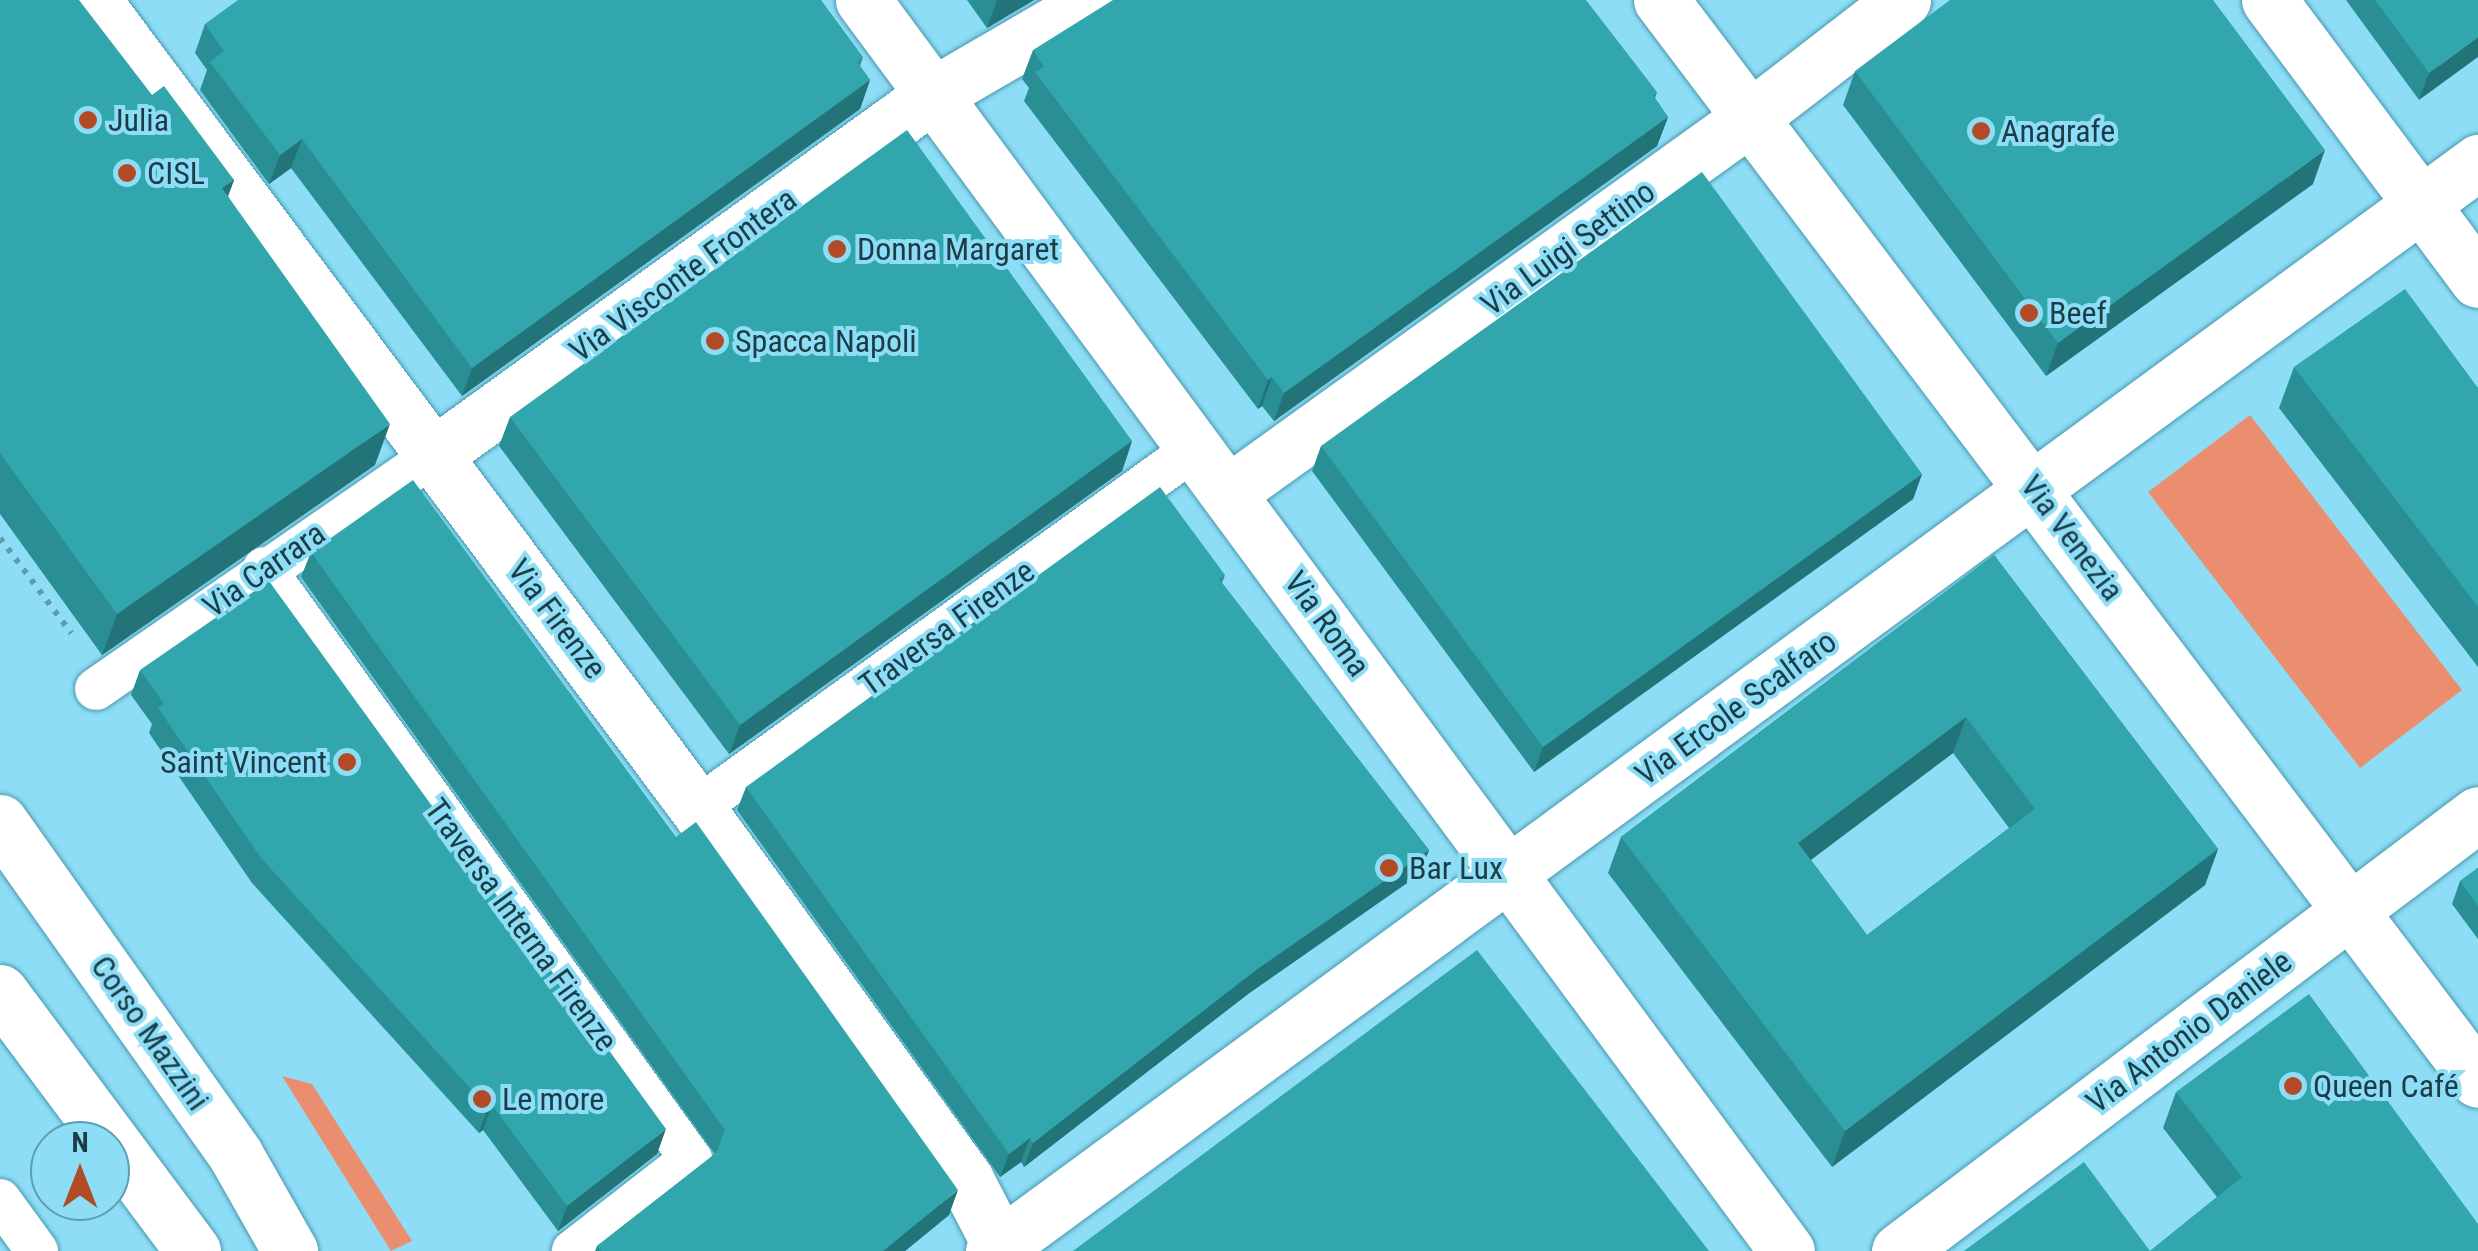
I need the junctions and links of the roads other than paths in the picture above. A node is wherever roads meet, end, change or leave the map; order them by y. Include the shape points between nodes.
1 (862, 0) edge
2 (1096, 0) edge
3 (1661, 0) edge
4 (1903, 0) edge
5 (2269, 0) edge
6 (103, 4) edge
7 (931, 96) junction
8 (1751, 117) junction
9 (2478, 162) edge
10 (2422, 204) junction
11 (2478, 280) edge
12 (1197, 446) junction
13 (435, 454) junction
14 (2034, 488) junction
15 (1229, 492) junction
16 (264, 568) junction
17 (102, 685) road end
18 (697, 808) junction
19 (2478, 814) edge
20 (0, 822) edge
21 (1510, 875) junction
22 (2352, 909) junction
23 (0, 992) edge
24 (2478, 1080) edge
25 (0, 1200) edge
26 (183, 1248) edge
27 (999, 1249) edge
28 (38, 1251) edge
29 (290, 1251) edge
30 (573, 1251) edge
31 (1787, 1251) edge
32 (1899, 1251) edge

1 - 7 street, Via Roma
2 - 7 street, Via Visconte Frontera
3 - 8 street, Via Venezia
4 - 8 street, Via Luigi Settino
5 - 10 street
6 - 13 street, Via Firenze
7 - 12 street, Via Roma
7 - 13 street, Via Visconte Frontera
8 - 14 street, Via Venezia
8 - 15 street, Via Luigi Settino
9 - 10 street, Via Ercole Scalfaro
10 - 11 street
10 - 14 street, Via Ercole Scalfaro
12 - 15 street, Via Roma
12 - 18 lane, Traversa Firenze
13 - 16 lane, Via Carrara
13 - 18 street, Via Firenze
14 - 21 street, Via Ercole Scalfaro
14 - 22 street, Via Venezia
15 - 21 street, Via Roma
16 - 17 lane, Via Carrara
16 - 30 lane, Traversa Interna Firenze via 691,1159
18 - 27 street, Via Firenze via 966,1180
19 - 22 street, Via Antonio Daniele
20 - 29 street, Corso Mazzini via 235,1154
21 - 27 street, Via Ercole Scalfaro
21 - 31 street, Via Roma
22 - 24 street, Via Venezia
22 - 32 street, Via Antonio Daniele
23 - 26 street
25 - 28 lane

